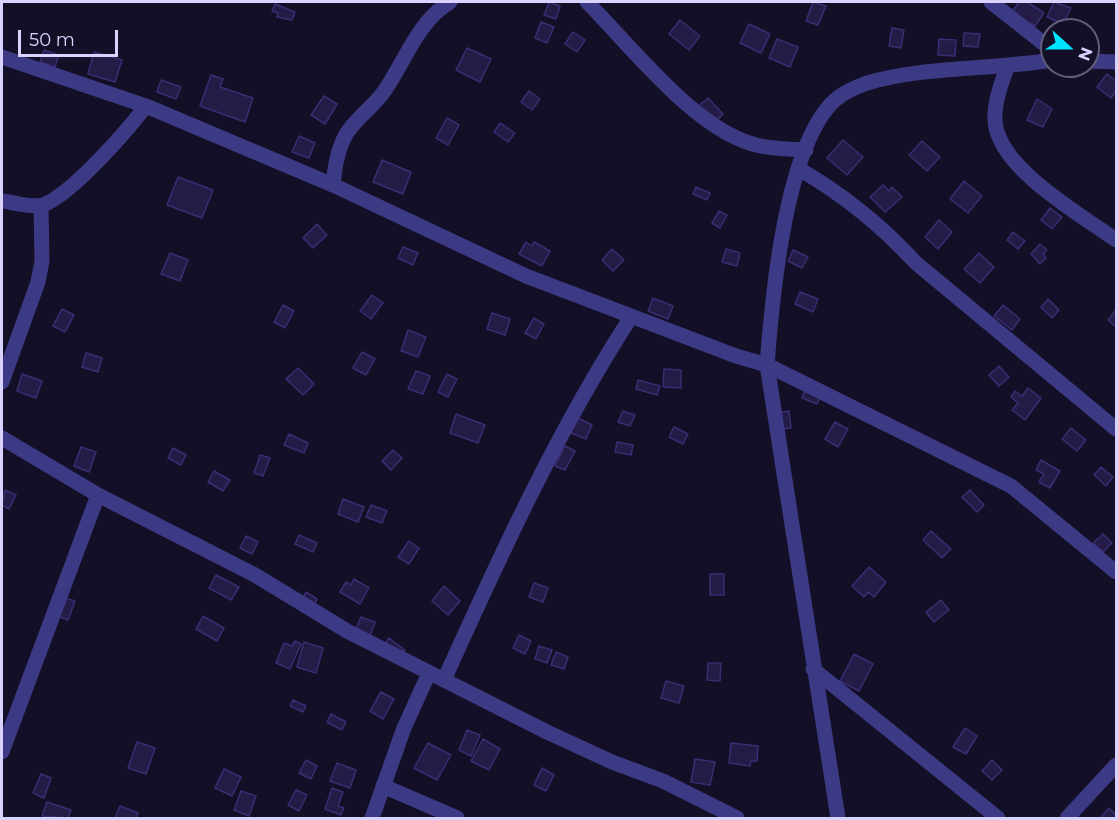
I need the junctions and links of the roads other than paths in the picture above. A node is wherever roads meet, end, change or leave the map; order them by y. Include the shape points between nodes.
1 (450, 2) edge
2 (587, 2) edge
3 (991, 2) edge
4 (1040, 41) edge
5 (2, 57) edge
6 (1100, 61) edge
7 (1040, 62) edge
8 (1116, 62) edge
9 (1007, 68) junction
10 (146, 106) junction
11 (806, 150) junction
12 (799, 169) junction
13 (333, 185) junction
14 (2, 201) edge
15 (41, 206) junction
16 (1116, 240) edge
17 (631, 317) junction
18 (767, 365) junction
19 (2, 382) edge
20 (1116, 429) edge
21 (2, 438) edge
22 (98, 495) junction
23 (1116, 572) edge
24 (813, 669) junction
25 (429, 673) junction
26 (444, 680) junction
27 (2, 752) edge
28 (1116, 765) edge
29 (382, 786) junction
30 (372, 819) edge
31 (457, 819) edge
32 (737, 819) edge
33 (838, 819) edge
34 (998, 819) edge
35 (1067, 819) edge

1 - 13 street via 431,18 384,92 346,133 337,156
2 - 11 street via 712,126 757,145
3 - 4 street
5 - 10 street
6 - 8 street
7 - 9 street
9 - 11 street via 901,76 851,90 820,119
9 - 16 street via 996,111 999,140 1011,158 1034,179
10 - 13 street
10 - 15 street via 128,130 83,174
11 - 12 street
12 - 18 street via 783,236
12 - 20 street via 850,201 916,263
13 - 17 street via 526,276
14 - 15 street
15 - 19 street via 42,261 38,282
17 - 18 street
17 - 26 street via 530,494
18 - 23 street via 1011,486
18 - 24 street
21 - 22 street
22 - 25 street via 255,575 348,631
22 - 27 street
24 - 33 street
24 - 34 street
25 - 26 street
25 - 29 street
26 - 32 street
28 - 35 street
29 - 30 street
29 - 31 street

